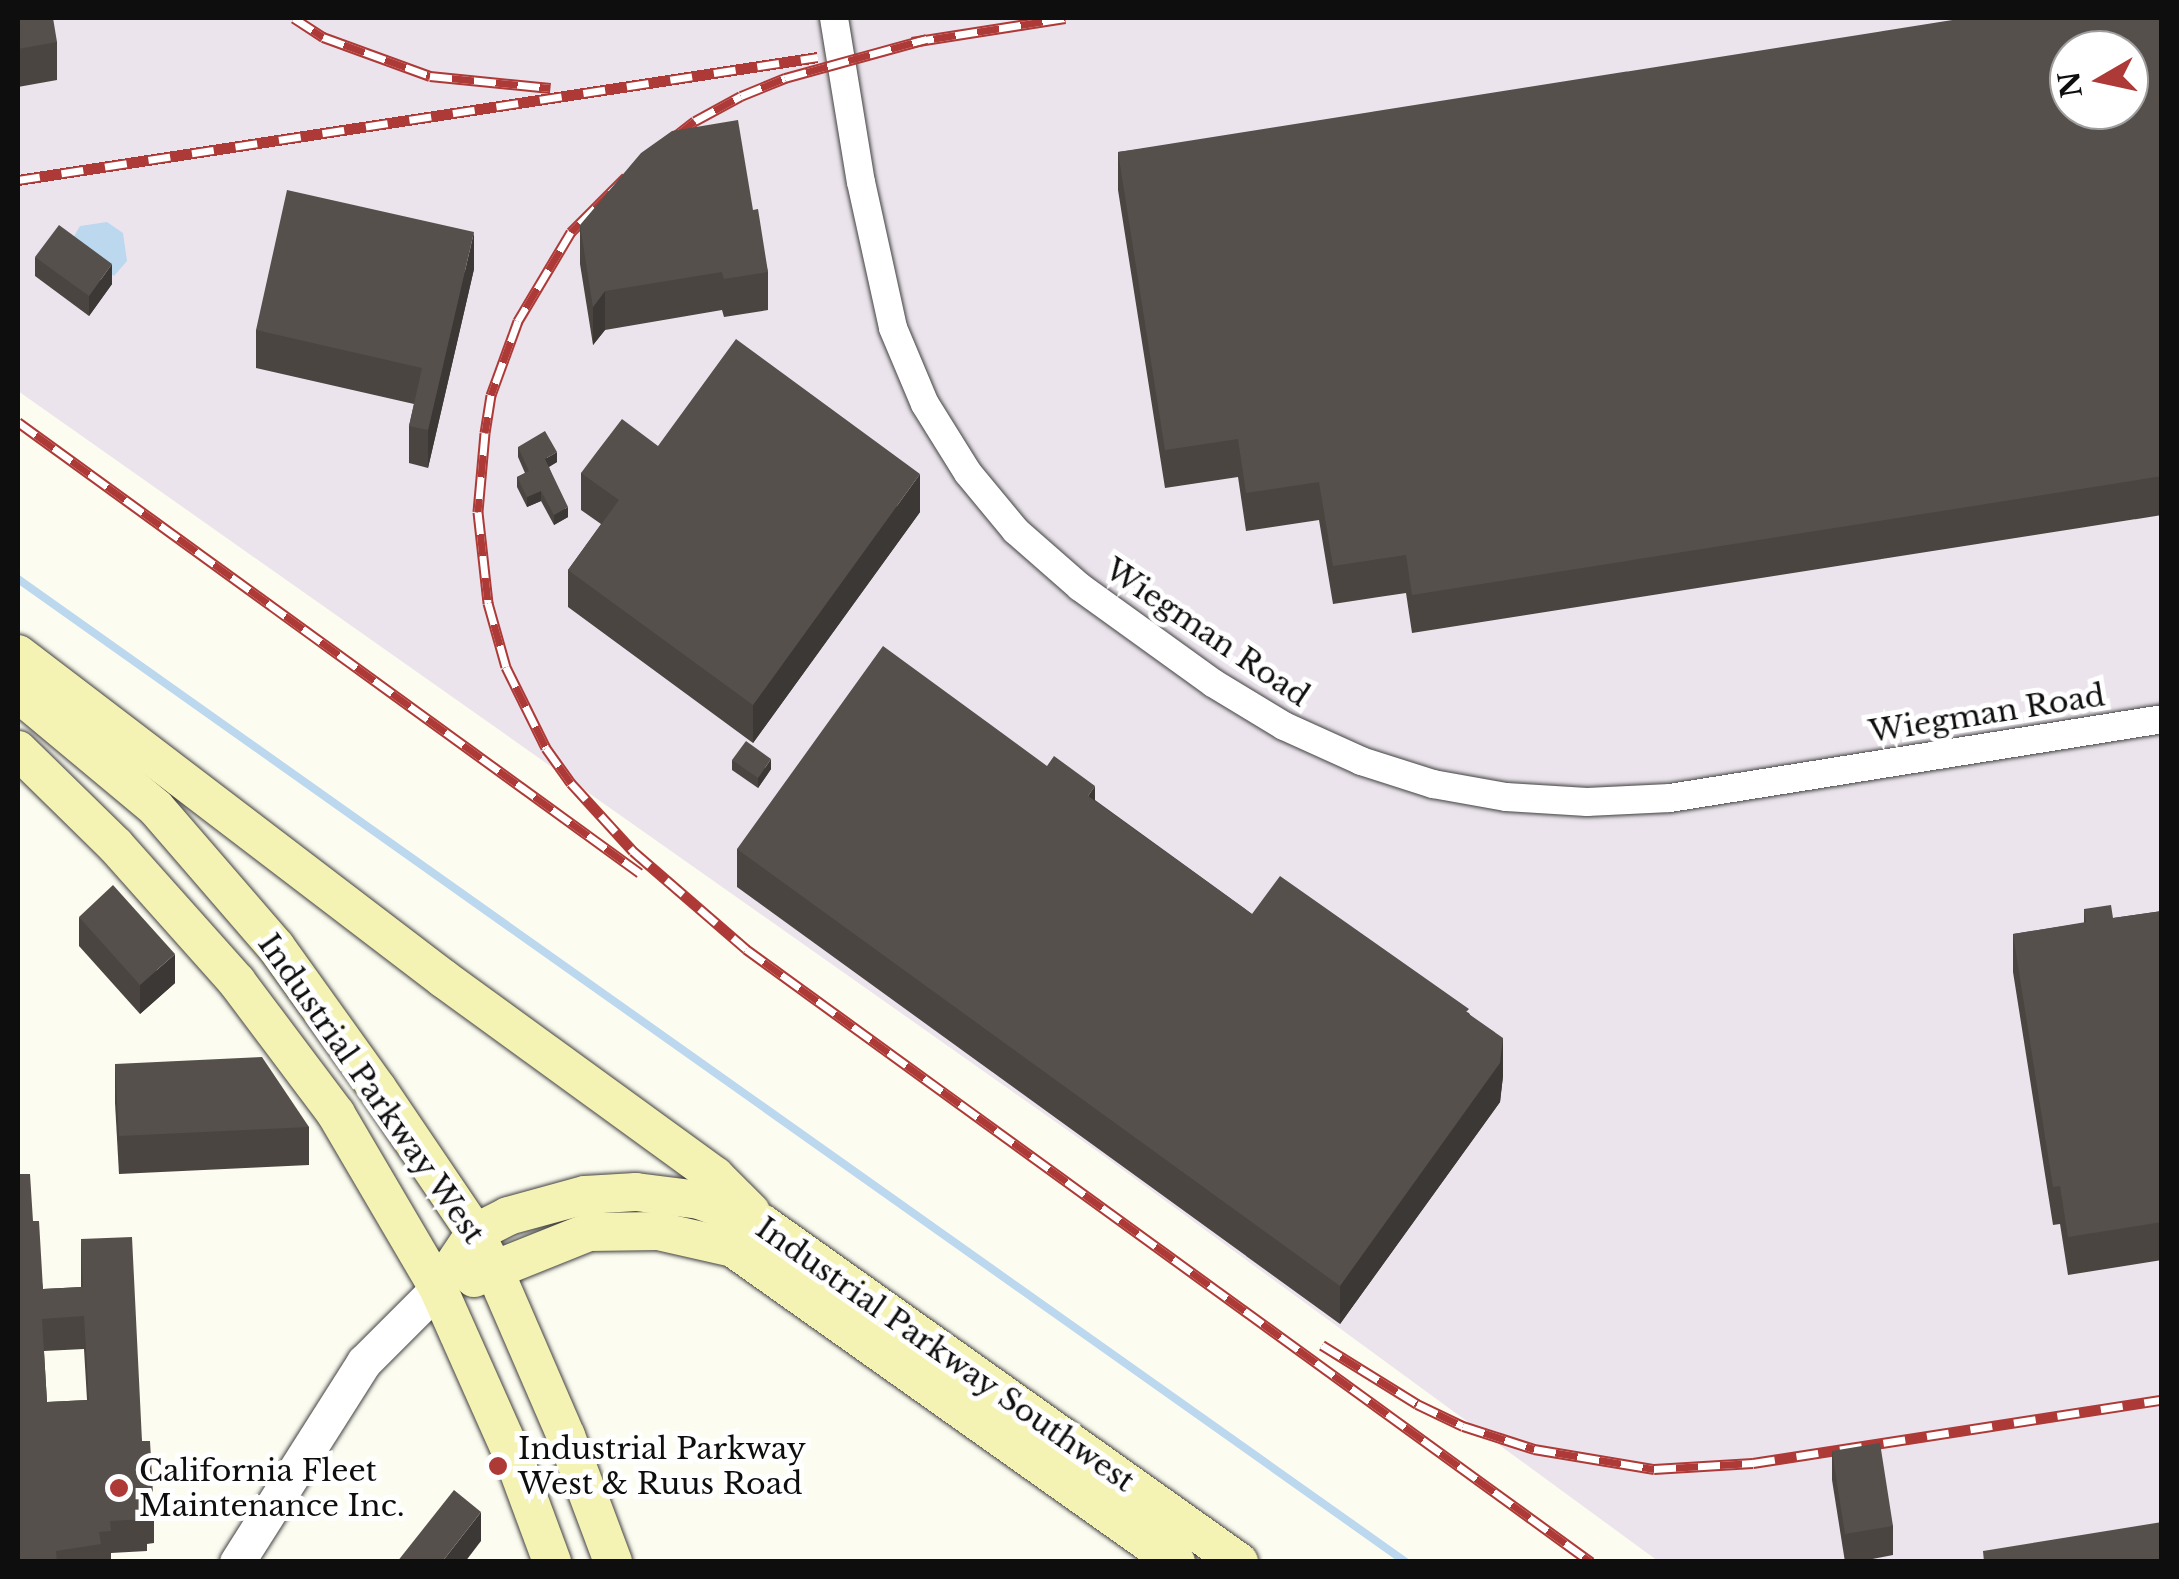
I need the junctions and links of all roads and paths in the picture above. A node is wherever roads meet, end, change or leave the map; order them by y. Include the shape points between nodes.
1 (834, 18) edge
2 (18, 654) edge
3 (18, 693) edge
4 (2162, 719) edge
5 (18, 750) edge
6 (763, 1224) junction
7 (474, 1233) junction
8 (495, 1272) junction
9 (438, 1288) junction
10 (237, 1562) edge
11 (552, 1562) edge
12 (613, 1562) edge
13 (1176, 1562) edge
14 (1239, 1562) edge

1 - 4 street, Wiegman Road via 893,328 925,404 968,472 1016,530 1080,587 1284,726 1361,762 1433,784 1586,802 1670,798
2 - 6 main road via 715,1176
3 - 7 main road, Industrial Parkway West via 156,808 276,947
5 - 9 main road, Industrial Parkway West via 116,846 238,982 336,1114
6 - 7 main road, Industrial Parkway Southwest via 699,1200 636,1192 585,1195 508,1216
6 - 14 main road, Industrial Parkway Southwest
7 - 8 main road, Industrial Parkway West
7 - 9 main road
8 - 9 main road, Industrial Parkway Southwest
8 - 12 main road, Industrial Parkway West
8 - 13 main road, Industrial Parkway Southwest via 589,1232 658,1231 733,1248
9 - 10 street via 364,1362
9 - 11 main road, Industrial Parkway West

